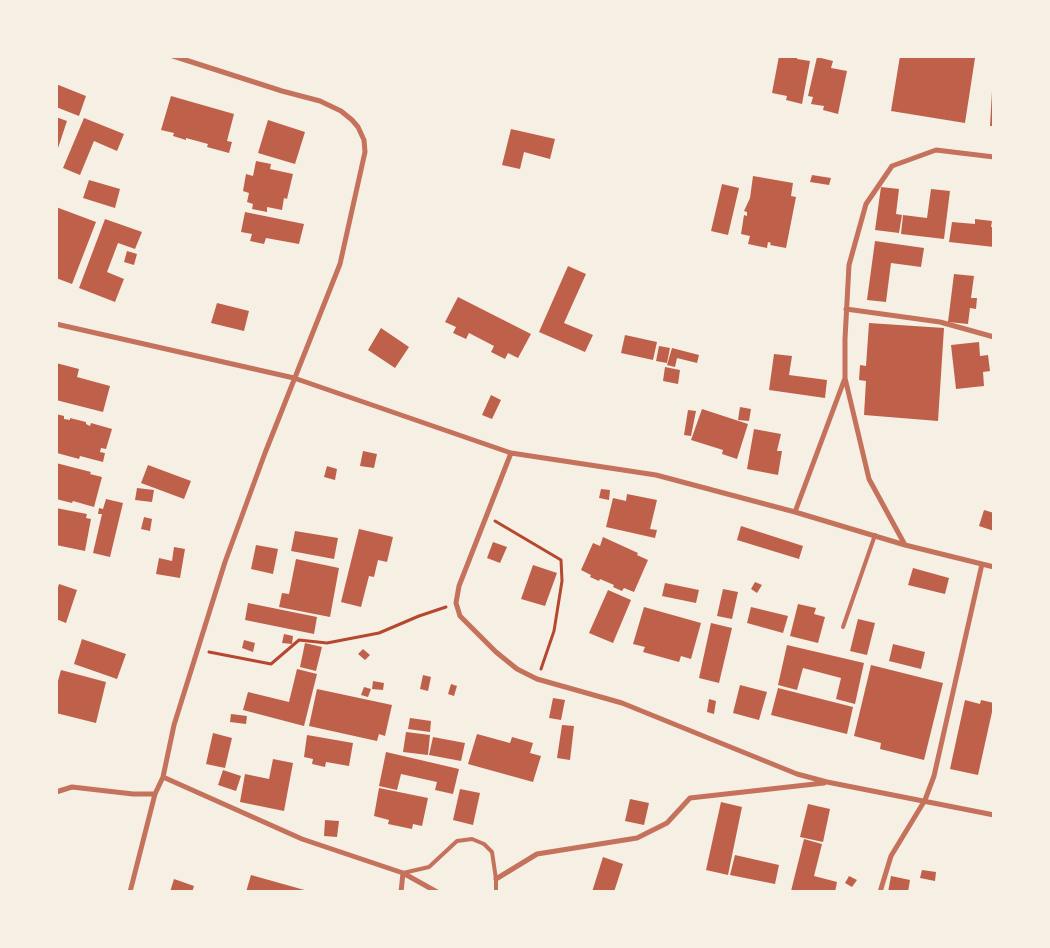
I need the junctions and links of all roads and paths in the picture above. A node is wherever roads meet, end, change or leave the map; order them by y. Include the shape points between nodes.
1 (173, 56) edge
2 (994, 157) edge
3 (846, 309) junction
4 (56, 324) edge
5 (994, 337) edge
6 (294, 378) junction
7 (845, 378) junction
8 (511, 453) junction
9 (795, 512) junction
10 (487, 516) junction
11 (875, 535) junction
12 (905, 545) junction
13 (982, 564) junction
14 (994, 567) edge
15 (456, 603) junction
16 (842, 627) dead end
17 (198, 650) junction
18 (537, 679) junction
19 (163, 777) junction
20 (827, 782) junction
21 (56, 792) edge
22 (155, 794) junction
23 (924, 800) junction
24 (994, 815) edge
25 (403, 873) junction
26 (496, 879) junction
27 (130, 892) edge
28 (401, 892) edge
29 (437, 892) edge
30 (496, 892) edge
31 (880, 892) edge

1 - 6 street via 320,101 352,120 364,140 365,152 340,264
2 - 3 street via 936,150 892,166 866,204 849,265
3 - 5 street via 940,322
3 - 7 street
4 - 6 street
6 - 8 street
6 - 17 street via 225,562
7 - 9 street
7 - 12 street via 869,479
8 - 9 street via 656,475
8 - 10 street
9 - 11 street
10 - 15 street via 459,586
10 - 18 path via 561,560 562,581 554,631
11 - 12 street
11 - 16 lane
12 - 13 street
13 - 14 street
13 - 23 street via 934,776
15 - 17 path via 379,633 327,643 298,640 271,664
15 - 18 street via 460,616 496,652 517,669
17 - 19 street via 174,726
18 - 20 street via 622,703 797,774
19 - 22 street
19 - 25 street via 302,839
20 - 23 street
20 - 26 street via 690,798 667,823 637,838 537,854
21 - 22 street via 72,787
22 - 27 street
23 - 24 street
23 - 31 street via 891,856
25 - 26 lane via 429,867 457,841 472,839 492,852
25 - 28 street
25 - 29 street
26 - 30 lane

